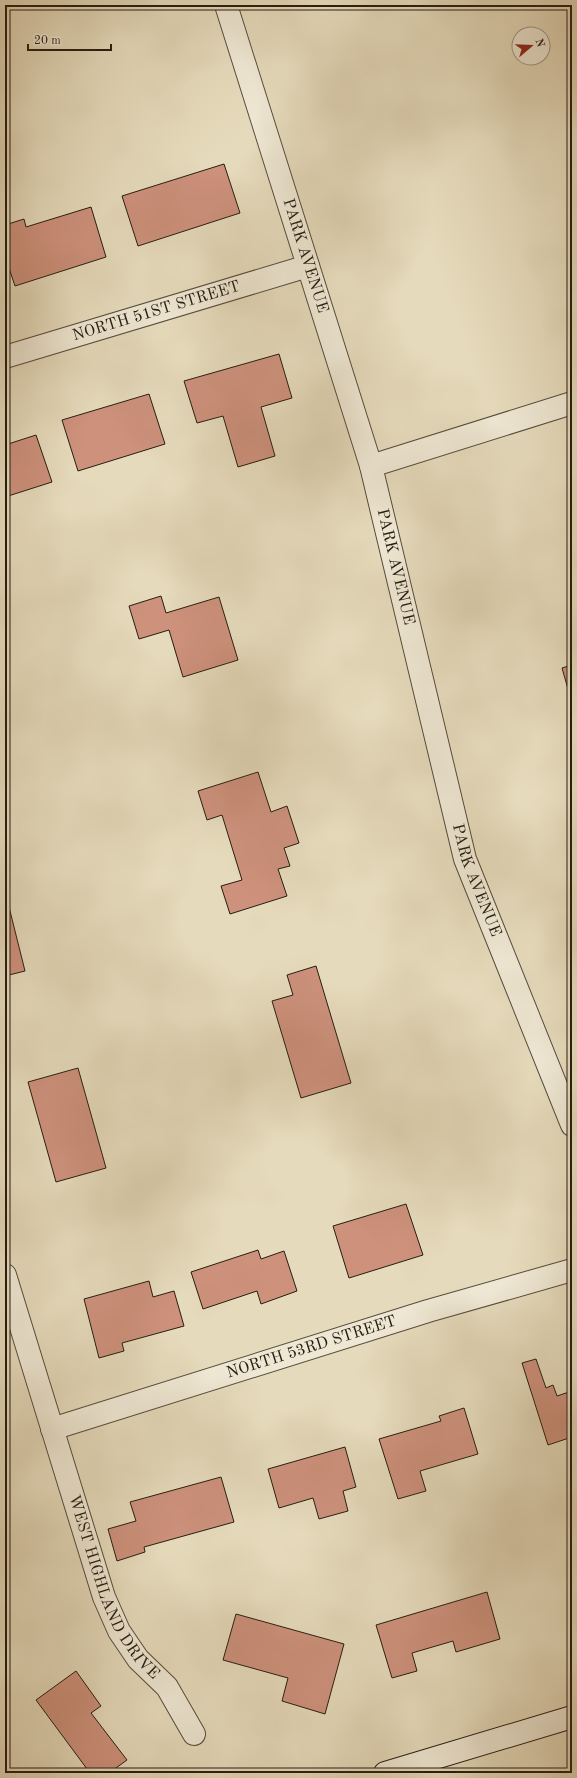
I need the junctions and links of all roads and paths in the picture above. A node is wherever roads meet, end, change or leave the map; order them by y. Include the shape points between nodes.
1 (226, 5) edge
2 (308, 266) junction
3 (5, 357) edge
4 (572, 403) edge
5 (371, 466) junction
6 (572, 1125) edge
7 (572, 1270) edge
8 (5, 1275) edge
9 (52, 1429) junction
10 (572, 1717) edge
11 (194, 1734) dead end
12 (385, 1773) edge

1 - 2 street, PARK AVENUE
2 - 3 street, NORTH 51ST STREET
2 - 5 street, PARK AVENUE
4 - 5 street
5 - 6 street, PARK AVENUE via 465,859
7 - 9 street, NORTH 53RD STREET via 428,1311
8 - 9 street, WEST HIGHLAND DRIVE
9 - 11 street, WEST HIGHLAND DRIVE via 104,1597 119,1631 138,1659 167,1687
10 - 12 street

